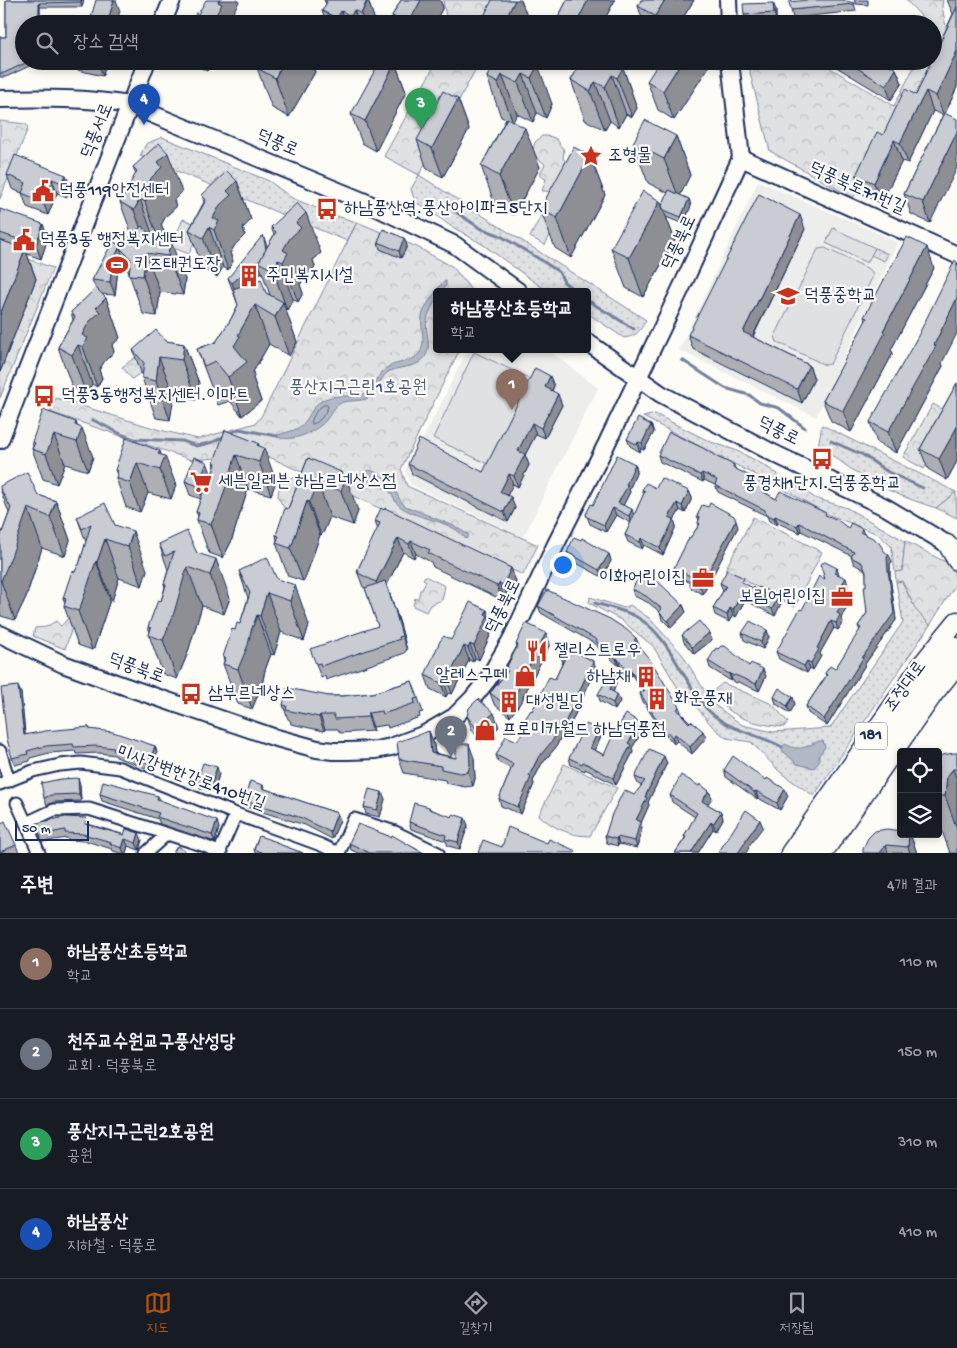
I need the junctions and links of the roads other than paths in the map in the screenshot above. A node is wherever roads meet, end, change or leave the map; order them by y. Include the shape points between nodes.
1 (172, 0) edge
2 (728, 0) edge
3 (166, 15) edge
4 (729, 15) edge
5 (144, 70) edge
6 (731, 70) edge
7 (0, 99) edge
8 (130, 105) junction
9 (741, 158) junction
10 (957, 255) edge
11 (514, 288) edge
12 (591, 345) edge
13 (638, 378) junction
14 (0, 440) edge
15 (952, 547) edge
16 (957, 562) edge
17 (955, 625) edge
18 (0, 634) edge
19 (957, 647) edge
20 (957, 664) edge
21 (957, 682) edge
22 (910, 748) edge
23 (0, 750) edge
24 (897, 767) edge
25 (4, 782) edge
26 (17, 803) dead end
27 (236, 814) junction
28 (26, 823) junction
29 (167, 834) junction
30 (39, 853) edge
31 (146, 853) edge
32 (220, 853) edge
33 (338, 853) edge
34 (438, 853) edge
35 (790, 853) edge
36 (807, 853) edge
37 (823, 853) edge
38 (838, 853) edge

1 - 3 street
2 - 4 street
5 - 8 street, 덕풍서로
6 - 9 street
7 - 8 street, 덕풍로 via 62,98
8 - 11 street, 덕풍로 via 365,202 455,245
8 - 14 street, 덕풍서로
9 - 10 street, 덕풍북로71번길
9 - 13 street, 덕풍북로
12 - 13 street, 덕풍로
13 - 15 street, 덕풍로 via 696,413 887,508
13 - 18 street, 덕풍북로 via 512,638 488,679 454,717 408,741 376,750 317,749 272,737 63,664
15 - 16 main road
17 - 35 main road, 조정대로 / 181 via 911,680
19 - 36 main road, 조정대로 / 181 via 929,680
20 - 37 main road, 조정대로 / 181
21 - 22 main road, 181
23 - 25 street
24 - 38 main road, 181
25 - 27 street, 미사강변한강로410번길 via 60,765 101,765 120,768
26 - 28 street
27 - 32 street
27 - 33 street, 미사강변한강로410번길
28 - 29 street via 54,810 89,809
28 - 30 street
29 - 31 street
29 - 32 street
33 - 34 street via 354,819 395,832

